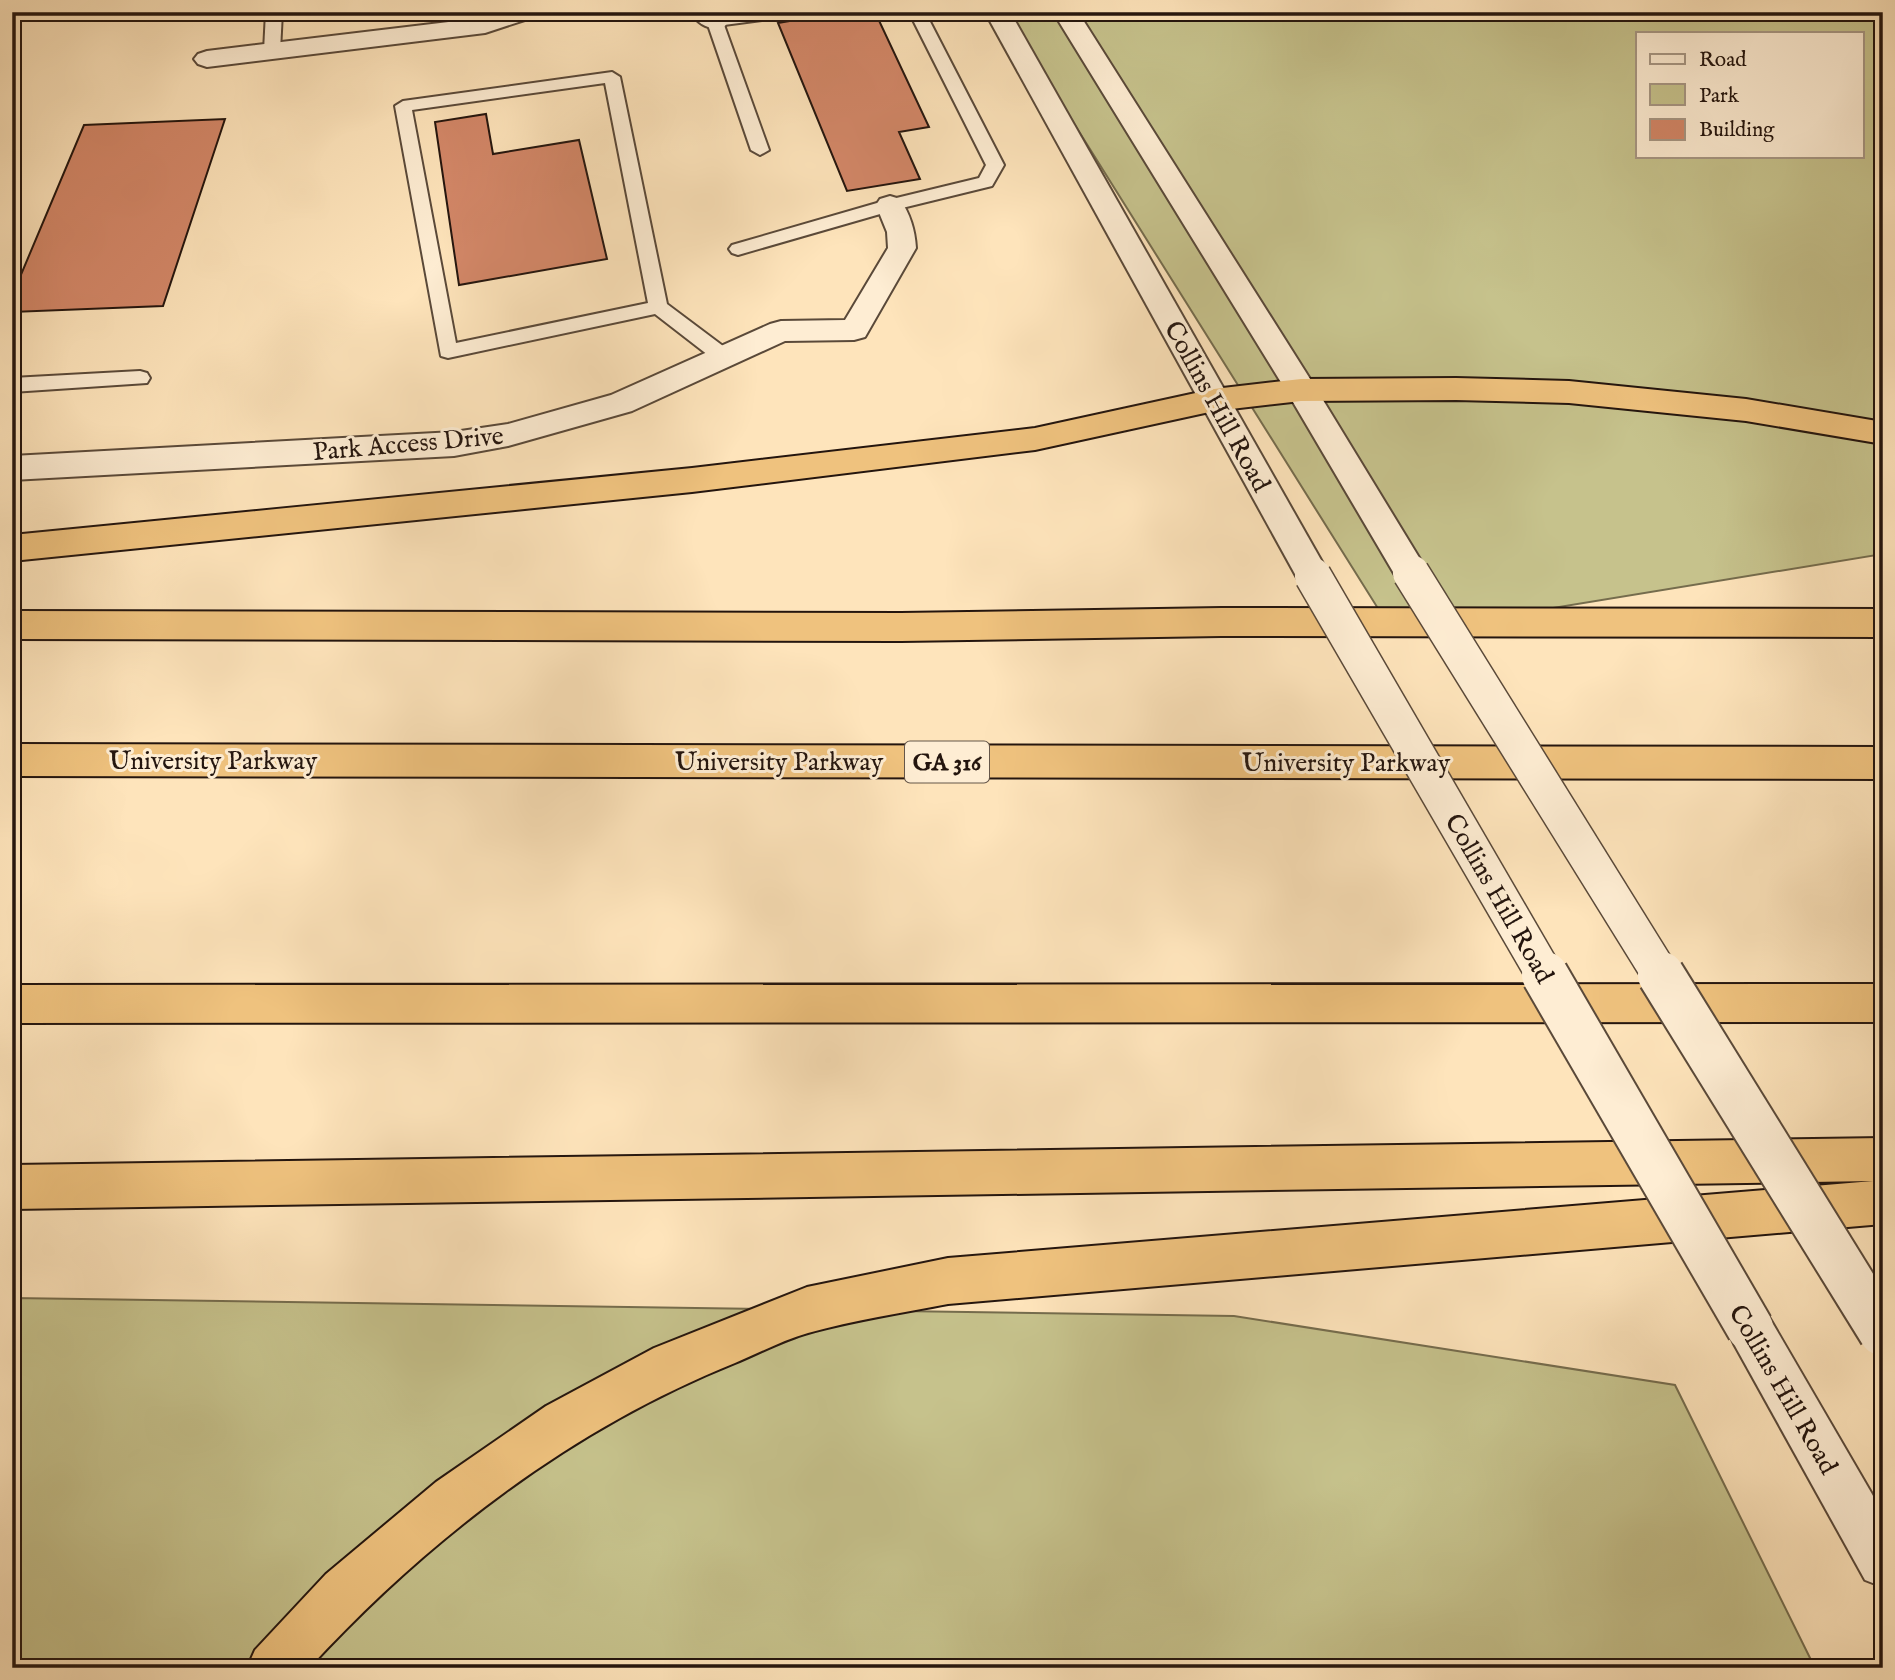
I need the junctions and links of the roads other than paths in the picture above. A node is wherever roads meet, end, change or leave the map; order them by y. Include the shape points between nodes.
1 (274, 12) edge
2 (525, 12) edge
3 (783, 12) edge
4 (918, 12) edge
5 (997, 12) edge
6 (1065, 12) edge
7 (709, 17) edge
8 (272, 51) junction
9 (208, 59) dead end
10 (760, 150) dead end
11 (890, 205) junction
12 (738, 249) dead end
13 (659, 307) junction
14 (724, 357) junction
15 (140, 378) dead end
16 (12, 385) edge
17 (1301, 390) junction
18 (1214, 400) junction
19 (1883, 433) edge
20 (12, 468) edge
21 (12, 548) edge
22 (1883, 623) edge
23 (12, 625) edge
24 (12, 760) edge
25 (1883, 763) edge
26 (1883, 1003) edge
27 (12, 1004) edge
28 (1883, 1159) edge
29 (12, 1187) edge
30 (1883, 1202) edge
31 (1882, 1333) edge
32 (1883, 1562) edge
33 (273, 1668) edge

1 - 8 lane
2 - 8 street via 485,25
3 - 7 lane
4 - 11 lane via 995,166 986,182
5 - 18 street, Collins Hill Road
6 - 17 street
7 - 10 lane
8 - 9 street
11 - 12 lane
11 - 14 street, Park Access Drive via 902,248 854,330 781,331
13 - 13 lane via 448,351 403,106 612,77
13 - 14 lane
14 - 20 street, Park Access Drive via 621,403 555,424 468,442
15 - 16 lane
17 - 18 highway
17 - 19 highway via 1569,392 1746,410
17 - 31 street, bridge
18 - 21 highway via 1035,439 692,480
18 - 32 street, Collins Hill Road, bridge
22 - 23 highway
24 - 25 highway, University Parkway / GA 316
26 - 27 highway
28 - 29 highway
30 - 33 highway via 948,1281 807,1310 671,1365 563,1423 453,1499 344,1592

